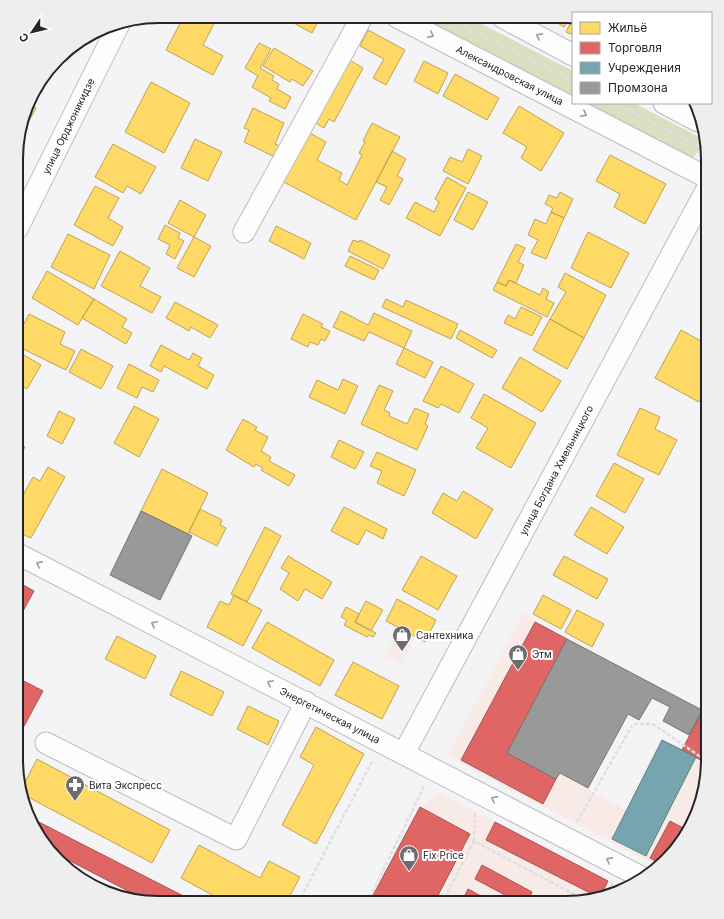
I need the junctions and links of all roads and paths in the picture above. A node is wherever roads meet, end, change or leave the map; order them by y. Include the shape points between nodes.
1 (359, 23) edge
2 (409, 23) edge
3 (459, 23) edge
4 (513, 23) edge
5 (116, 30) edge
6 (572, 54) edge
7 (572, 81) edge
8 (617, 104) edge
9 (666, 104) edge
10 (695, 119) edge
11 (701, 147) edge
12 (701, 174) edge
13 (701, 200) edge
14 (23, 217) edge
15 (244, 232) dead end
16 (23, 556) edge
17 (306, 702) junction
18 (383, 742) junction
19 (46, 743) dead end
20 (404, 753) junction
21 (701, 757) edge
22 (434, 768) junction
23 (476, 790) junction
24 (568, 838) junction
25 (474, 841) junction
26 (637, 875) edge
27 (302, 896) edge
28 (370, 896) edge
29 (446, 896) edge
30 (577, 896) edge

1 - 15 street
2 -> 12 street, Александровская улица
3 - 7 path
6 -> 4 street
5 - 14 street, улица Орджоникидзе
8 - 11 path
9 - 10 street
13 - 20 street, улица Богдана Хмельницкого
17 -> 16 street, Энергетическая улица
17 - 18 street, Энергетическая улица
17 - 19 street via 236,839
18 - 20 street, Энергетическая улица
18 - 27 path
20 - 22 street, Энергетическая улица
21 - 24 path via 653,724 633,724
22 - 23 street, Энергетическая улица
22 - 28 path
24 -> 23 street, Энергетическая улица
23 - 25 path
26 -> 24 street, Энергетическая улица
25 - 29 path
25 - 30 path

